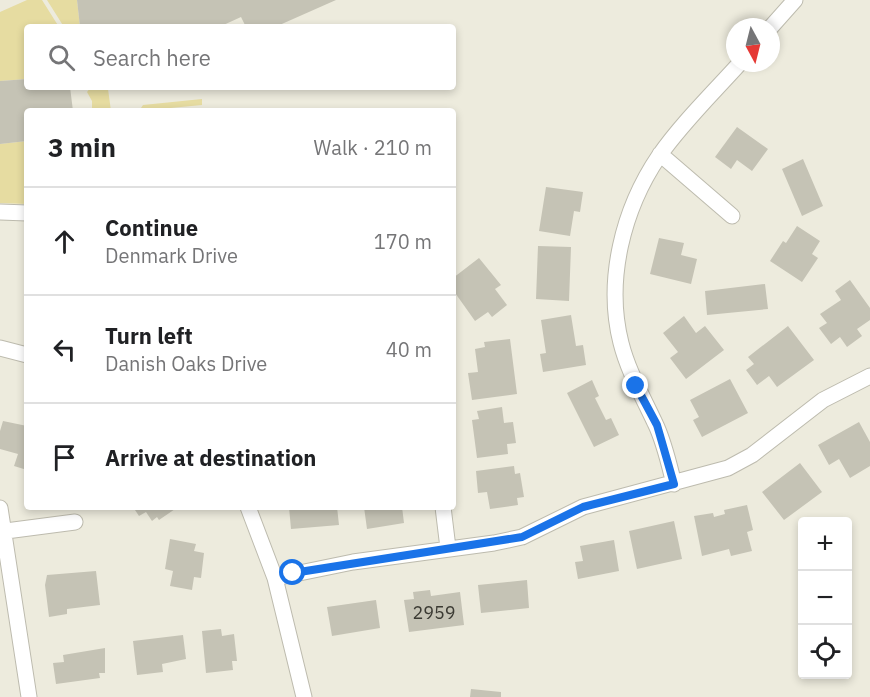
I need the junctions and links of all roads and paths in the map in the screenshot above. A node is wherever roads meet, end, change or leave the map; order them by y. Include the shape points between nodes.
1 (795, 0) edge
2 (779, 18) edge
3 (732, 72) edge
4 (660, 154) junction
5 (0, 212) edge
6 (24, 213) edge
7 (732, 216) dead end
8 (0, 348) edge
9 (24, 354) edge
10 (870, 376) edge
11 (674, 484) junction
12 (0, 508) edge
13 (249, 510) edge
14 (443, 510) edge
15 (75, 522) dead end
16 (6, 531) junction
17 (448, 548) junction
18 (275, 578) junction
19 (29, 697) edge
20 (304, 697) edge

1 - 2 street
3 - 4 street
4 - 7 street
4 - 11 street via 629,214 618,251 615,300 621,343 636,386 657,425
5 - 6 street
8 - 9 street
10 - 11 street via 823,400 752,455 728,468
11 - 17 street via 583,507 522,537
12 - 16 street
13 - 18 street
14 - 17 street
15 - 16 street
16 - 19 street
17 - 18 street
18 - 20 street

